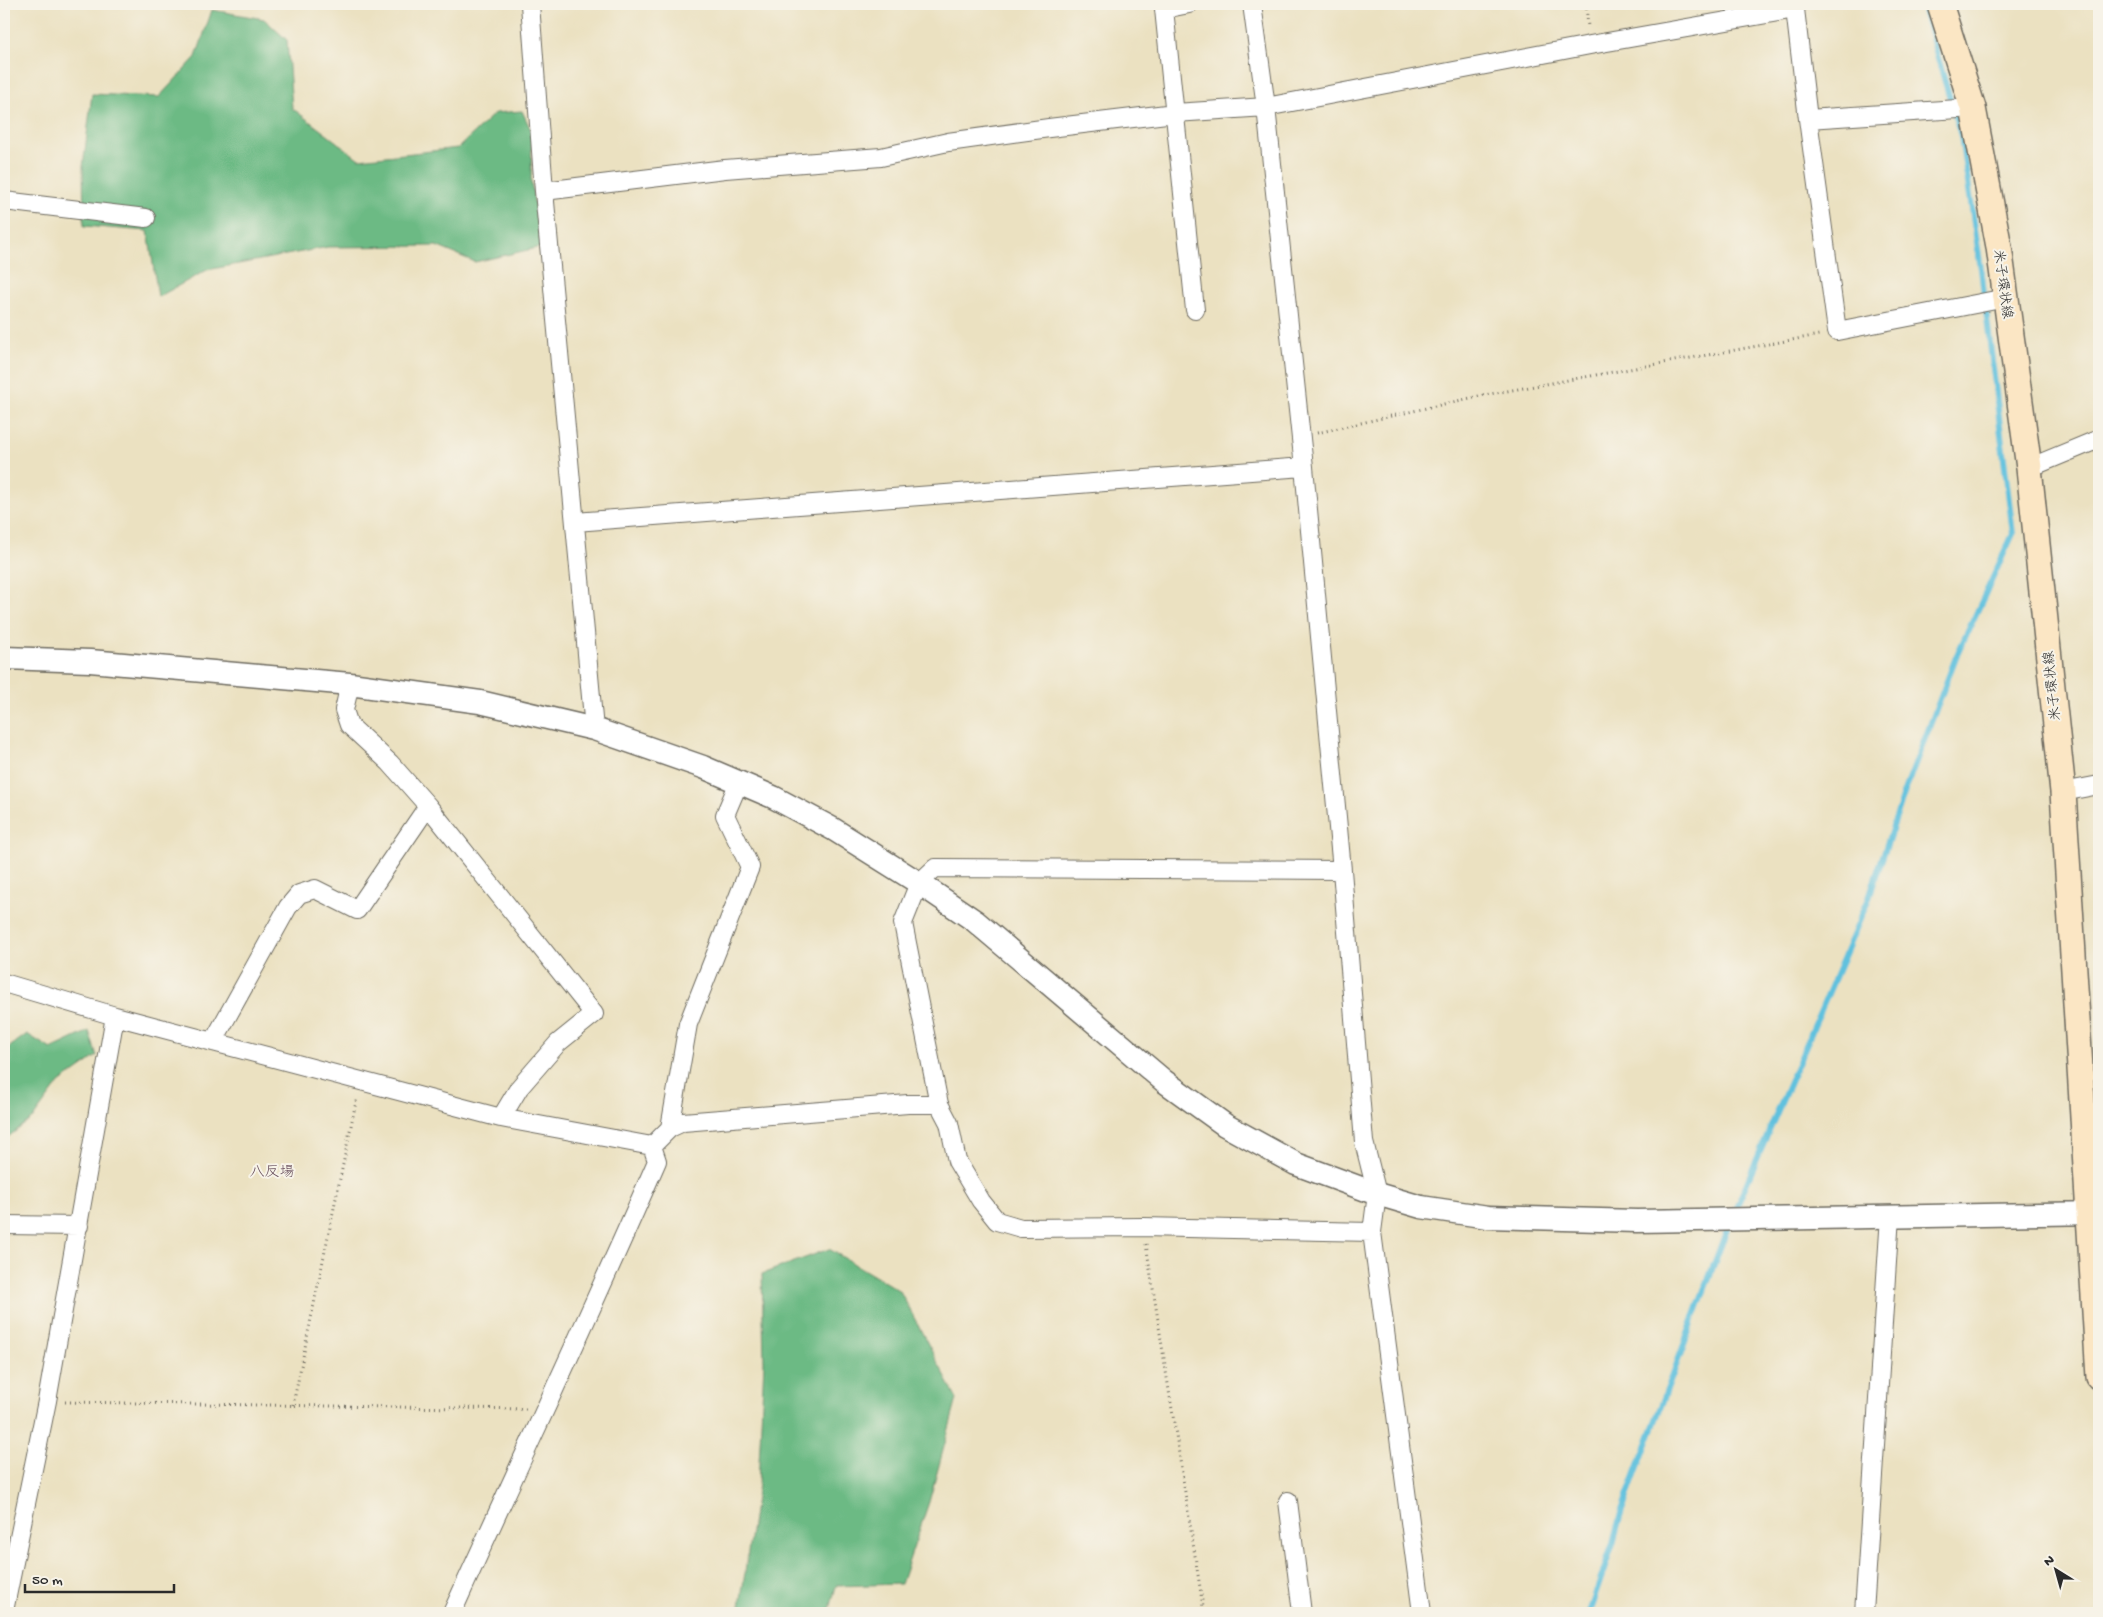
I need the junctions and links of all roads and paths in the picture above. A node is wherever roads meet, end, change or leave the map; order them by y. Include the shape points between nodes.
1 (530, 4) edge
2 (1189, 4) edge
3 (1252, 4) edge
4 (1940, 4) edge
5 (1795, 6) edge
6 (1266, 107) junction
7 (1973, 108) junction
8 (1175, 113) junction
9 (1808, 119) junction
10 (544, 191) junction
11 (4, 201) edge
12 (146, 218) dead end
13 (2006, 298) junction
14 (1195, 310) dead end
15 (1837, 331) junction
16 (1301, 437) junction
17 (2099, 439) edge
18 (1304, 467) junction
19 (2028, 468) junction
20 (575, 522) junction
21 (4, 658) edge
22 (350, 684) junction
23 (594, 729) junction
24 (738, 782) junction
25 (2099, 785) edge
26 (2062, 792) junction
27 (428, 806) junction
28 (1342, 870) junction
29 (919, 883) junction
30 (4, 983) edge
31 (115, 1016) junction
32 (213, 1042) junction
33 (360, 1081) junction
34 (939, 1104) junction
35 (501, 1118) junction
36 (670, 1128) junction
37 (652, 1146) junction
38 (1377, 1194) junction
39 (2094, 1212) edge
40 (1890, 1216) junction
41 (4, 1225) edge
42 (78, 1226) junction
43 (1143, 1227) junction
44 (1372, 1232) junction
45 (2099, 1376) edge
46 (47, 1401) junction
47 (293, 1405) junction
48 (545, 1409) junction
49 (1288, 1501) dead end
50 (4, 1611) edge
51 (452, 1613) edge
52 (1204, 1613) edge
53 (1302, 1613) edge
54 (1422, 1613) edge
55 (1864, 1613) edge

1 - 10 street
2 - 8 street via 1164,9
3 - 6 street
4 - 7 main road, 米子環状線
5 - 6 street
5 - 9 street
6 - 8 street
6 - 16 street
7 - 9 street
7 - 13 main road, 米子環状線
8 - 10 street via 948,142 881,157 725,169
8 - 14 street
9 - 15 street
10 - 20 street
11 - 12 street
13 - 15 street
13 - 19 main road, 米子環状線
15 - 16 path via 1479,396
16 - 18 street
17 - 19 street
18 - 20 street
18 - 28 street
19 - 26 main road, 米子環状線
20 - 23 street
21 - 22 street via 90,661
22 - 23 street via 480,702
22 - 27 street via 344,710 349,725 390,762
23 - 24 street
24 - 29 street via 833,829
24 - 36 street via 725,815 750,867 688,1024
25 - 26 street
26 - 39 main road, 米子環状線
27 - 32 street via 357,910 315,889 299,894 288,907
27 - 35 street via 594,1014 558,1043 519,1088
28 - 29 street via 935,868
28 - 38 street via 1364,1142
29 - 34 street via 903,923
29 - 38 street via 975,921 1164,1081 1225,1125 1296,1164
30 - 31 street
31 - 32 street
31 - 42 street
32 - 33 street
33 - 35 street
33 - 47 path
34 - 36 street via 693,1121
34 - 43 street via 949,1123 957,1161 997,1221 1021,1228
35 - 37 street
36 - 37 street
37 - 48 street via 657,1161
38 - 40 street via 1422,1207 1488,1217 1637,1220
38 - 44 street
39 - 40 street
39 - 45 main road, 米子環状線
40 - 55 street
41 - 42 street
42 - 46 street
43 - 44 street
43 - 52 path
44 - 54 street
46 - 47 path
46 - 50 street
47 - 48 path
48 - 51 street
49 - 53 street

